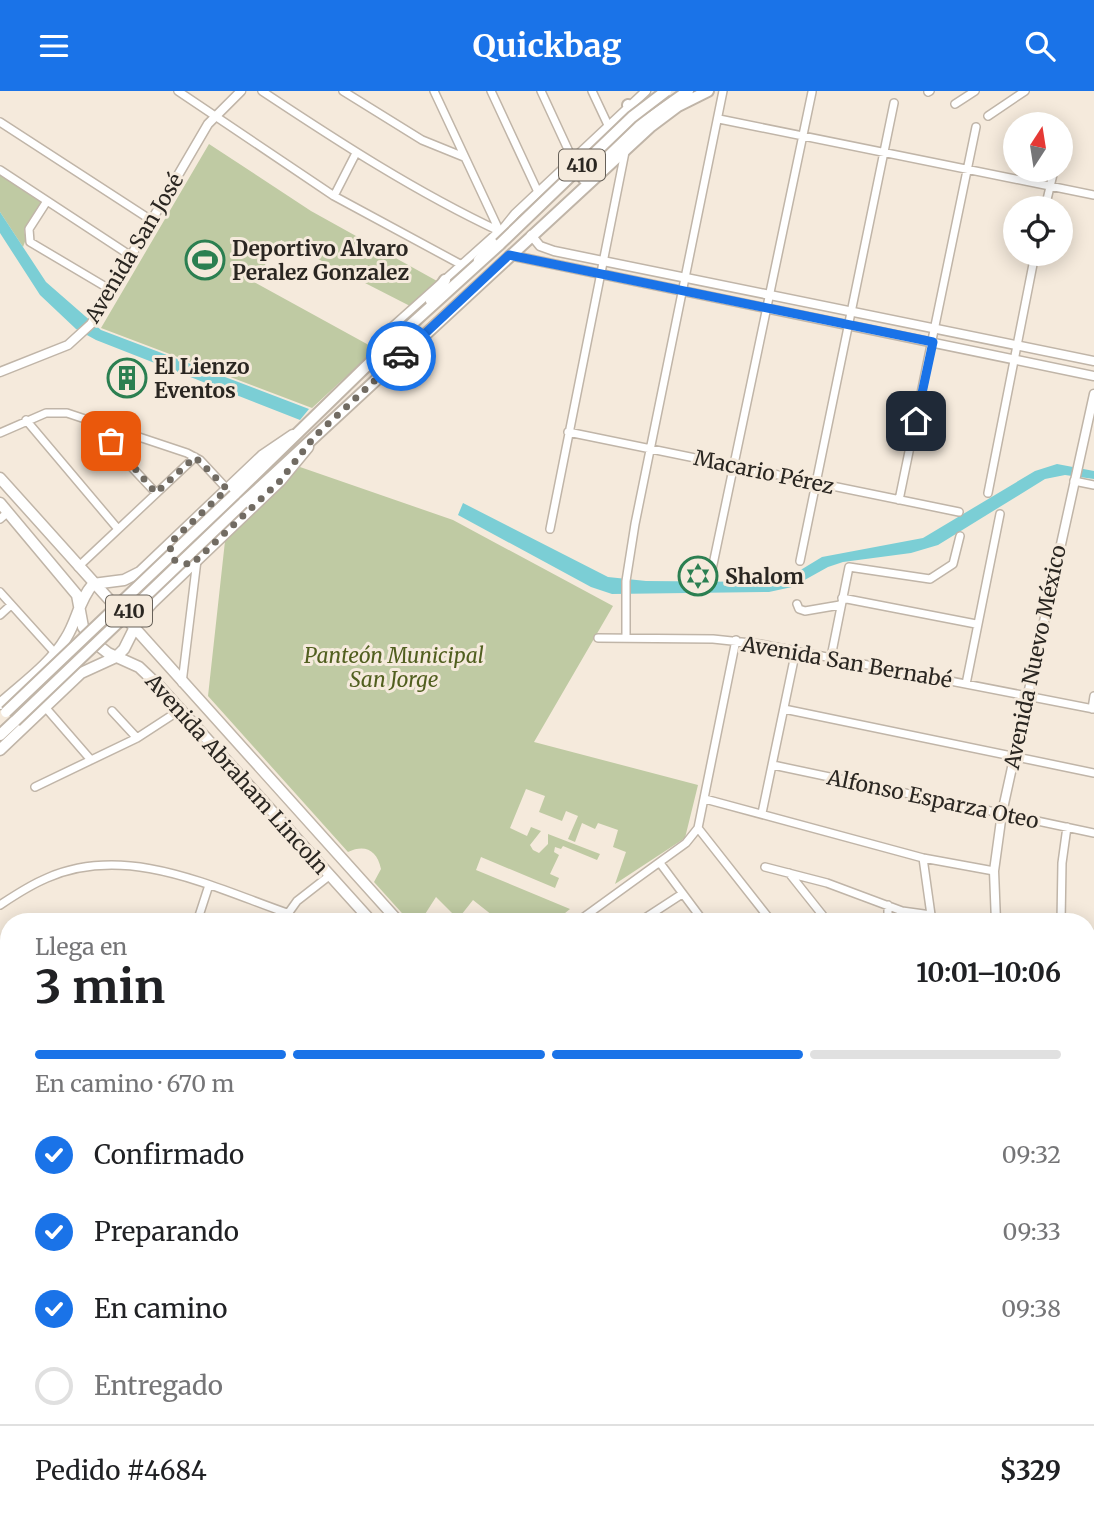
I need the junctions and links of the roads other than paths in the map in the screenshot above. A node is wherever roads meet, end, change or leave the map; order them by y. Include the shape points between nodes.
1 (178, 91) edge
2 (241, 91) edge
3 (262, 91) edge
4 (343, 91) edge
5 (434, 91) edge
6 (491, 91) edge
7 (541, 91) edge
8 (592, 91) edge
9 (646, 91) edge
10 (688, 91) edge
11 (708, 91) edge
12 (723, 91) edge
13 (975, 91) edge
14 (1025, 91) edge
15 (812, 92) edge
16 (672, 96) edge
17 (894, 103) dead end
18 (956, 104) dead end
19 (628, 106) junction
20 (215, 115) junction
21 (988, 116) dead end
22 (719, 119) junction
23 (0, 122) edge
24 (608, 125) junction
25 (640, 125) junction
26 (976, 127) dead end
27 (802, 137) junction
28 (625, 150) junction
29 (356, 153) junction
30 (883, 154) junction
31 (464, 157) junction
32 (572, 158) junction
33 (0, 170) edge
34 (967, 170) junction
35 (1051, 182) edge
36 (1050, 188) junction
37 (580, 191) junction
38 (538, 192) junction
39 (334, 195) junction
40 (1094, 195) edge
41 (1048, 196) edge
42 (47, 201) junction
43 (151, 220) junction
44 (499, 230) junction
45 (531, 235) junction
46 (131, 255) junction
47 (509, 255) junction
48 (603, 261) junction
49 (460, 264) junction
50 (1033, 266) edge
51 (470, 271) junction
52 (599, 274) junction
53 (686, 277) junction
54 (445, 280) junction
55 (111, 290) junction
56 (683, 291) junction
57 (769, 295) junction
58 (767, 308) junction
59 (851, 311) junction
60 (424, 312) junction
61 (848, 324) junction
62 (936, 328) junction
63 (933, 342) junction
64 (1017, 345) junction
65 (383, 350) junction
66 (1014, 359) junction
67 (1094, 361) edge
68 (0, 372) edge
69 (1094, 376) edge
70 (1094, 394) edge
71 (26, 420) junction
72 (97, 423) junction
73 (568, 432) junction
74 (0, 433) edge
75 (314, 437) junction
76 (650, 448) junction
77 (195, 457) junction
78 (733, 465) junction
79 (0, 478) edge
80 (1074, 480) junction
81 (815, 483) junction
82 (1094, 485) edge
83 (230, 492) junction
84 (156, 493) junction
85 (988, 493) dead end
86 (899, 500) junction
87 (0, 502) edge
88 (959, 512) dead end
89 (1000, 514) dead end
90 (4, 515) edge
91 (118, 529) junction
92 (550, 529) dead end
93 (960, 536) dead end
94 (172, 541) junction
95 (800, 561) dead end
96 (194, 563) junction
97 (78, 567) junction
98 (711, 574) dead end
99 (93, 585) junction
100 (0, 592) edge
101 (841, 602) junction
102 (797, 604) dead end
103 (11, 605) junction
104 (79, 607) junction
105 (0, 615) edge
106 (976, 624) junction
107 (133, 629) junction
108 (597, 638) dead end
109 (626, 638) junction
110 (736, 641) junction
111 (796, 650) junction
112 (53, 655) junction
113 (116, 657) junction
114 (831, 657) junction
115 (31, 675) junction
116 (71, 683) junction
117 (182, 683) junction
118 (966, 684) junction
119 (1026, 696) junction
120 (1094, 696) edge
121 (55, 697) junction
122 (45, 707) junction
123 (785, 709) junction
124 (1093, 709) edge
125 (180, 710) junction
126 (2, 711) edge
127 (112, 711) dead end
128 (0, 735) edge
129 (137, 739) junction
130 (0, 750) edge
131 (1014, 757) junction
132 (91, 760) junction
133 (773, 765) junction
134 (1094, 773) edge
135 (35, 787) dead end
136 (705, 799) junction
137 (762, 813) junction
138 (1002, 813) junction
139 (1067, 827) junction
140 (698, 828) junction
141 (1094, 833) edge
142 (923, 857) junction
143 (660, 863) junction
144 (765, 867) dead end
145 (994, 871) junction
146 (788, 872) junction
147 (329, 876) junction
148 (209, 885) junction
149 (681, 894) junction
150 (0, 905) edge
151 (888, 905) junction
152 (200, 913) edge
153 (287, 913) joint
154 (362, 913) edge
155 (391, 913) edge
156 (590, 913) edge
157 (652, 913) edge
158 (697, 913) edge
159 (765, 913) edge
160 (821, 913) edge
161 (888, 913) edge
162 (913, 913) edge
163 (930, 913) edge
164 (996, 913) edge
165 (1061, 913) edge

1 - 20 street
2 - 20 street, Avenida San José
3 - 29 street
4 - 31 street via 422,140
5 - 31 street
6 - 38 street
7 - 32 street
8 - 24 street
9 - 16 street
9 - 19 street
10 - 16 main road
11 - 28 main road, 410 via 670,111
12 - 22 street
13 - 18 street
14 - 21 street
15 - 27 street
16 - 25 main road
16 - 51 main road, 410, bridge via 632,117
17 - 30 street
19 - 24 street
19 - 25 main road via 638,114
20 - 39 street
20 - 43 street, Avenida San José
22 - 27 street
22 - 53 street
23 - 43 street
24 - 32 street
25 - 37 main road via 586,176
26 - 34 street
27 - 30 street
27 - 57 street
28 - 37 main road, 410
28 - 48 street
29 - 39 street
29 - 44 street
30 - 34 street
30 - 59 street
31 - 44 street
32 - 38 street
33 - 42 street
34 - 36 street
34 - 62 street
35 - 36 street
36 - 40 street
36 - 41 street
37 - 45 main road, 410
38 - 44 street
39 - 49 street
42 - 46 street
42 - 55 street via 29,229 30,242
43 - 46 street, Avenida San José
44 - 49 street
44 - 51 street
45 - 47 main road, 410
45 - 48 street via 545,249
46 - 55 street, Avenida San José
47 - 52 street
47 - 75 main road, 410
48 - 52 street
48 - 53 street
49 - 54 street
50 - 64 street
51 - 60 main road, 410
52 - 56 street
52 - 73 street
53 - 56 street
53 - 57 street
54 - 60 main road
54 - 65 street via 385,333
55 - 68 street, Avenida San José via 77,340
56 - 58 street
56 - 76 street
57 - 58 street
57 - 59 street
58 - 61 street
58 - 78 street
59 - 61 street
59 - 62 street
60 - 65 main road, 410
61 - 63 street
61 - 81 street
62 - 63 street
62 - 64 street
63 - 66 street
63 - 86 street
64 - 66 street
64 - 67 street
65 - 83 main road, 410 via 303,431
66 - 69 street
66 - 85 street
70 - 80 street, Avenida Nuevo México
71 - 72 street via 56,411
71 - 74 street
71 - 91 street
72 - 77 street
72 - 84 street
73 - 76 street, Macario Pérez
73 - 92 street
75 - 96 main road via 285,476
75 - 128 main road, 410, bridge
76 - 78 street, Macario Pérez
76 - 109 street via 626,581
77 - 83 street
77 - 84 street
78 - 81 street, Macario Pérez
78 - 98 street
79 - 97 main road
80 - 82 street
80 - 119 street, Avenida Nuevo México
81 - 86 street, Macario Pérez
81 - 95 street
83 - 94 main road
83 - 126 main road, 410, bridge
84 - 91 street
86 - 88 street, Macario Pérez
87 - 90 main road, Avenida Abraham Lincoln
89 - 106 street
90 - 104 main road, Avenida Abraham Lincoln via 77,596
91 - 97 street
93 - 101 street via 953,564 930,579 849,567
94 - 96 main road via 188,544
94 - 96 main road via 174,560
94 - 99 main road via 140,572
96 - 107 main road via 152,603
96 - 117 street
97 - 99 main road
99 - 104 main road
99 - 107 main road
100 - 103 street
101 - 102 street via 805,611
101 - 106 street
101 - 114 street
103 - 105 street
103 - 112 street
104 - 112 main road via 67,637
104 - 113 main road, Avenida Abraham Lincoln via 91,639
106 - 118 street
107 - 113 main road
107 - 117 main road
108 - 109 street, Avenida San Bernabé
109 - 110 street, Avenida San Bernabé
110 - 111 street, Avenida San Bernabé
110 - 136 street
111 - 114 street, Avenida San Bernabé
111 - 123 street
112 - 115 main road
112 - 116 main road via 51,669
113 - 116 main road via 88,668
113 - 125 main road, Avenida Abraham Lincoln via 139,667
114 - 118 street, Avenida San Bernabé
115 - 121 main road via 50,673 57,681
115 - 126 main road
116 - 121 main road
117 - 155 main road
118 - 119 street, Avenida San Bernabé
119 - 124 street, Avenida San Bernabé
119 - 131 street, Avenida Nuevo México
120 - 124 street
121 - 122 main road
122 - 130 main road
122 - 132 street
123 - 131 street
123 - 133 street
125 - 129 street
125 - 147 main road, Avenida Abraham Lincoln
127 - 129 street
129 - 132 street
131 - 134 street
131 - 138 street, Avenida Nuevo México
132 - 135 street
133 - 137 street
133 - 138 street, Alfonso Esparza Oteo
136 - 137 street
136 - 140 street
137 - 142 street
138 - 139 street, Alfonso Esparza Oteo
138 - 145 street, Avenida Nuevo México
139 - 141 street, Alfonso Esparza Oteo
139 - 165 street
140 - 143 street
140 - 159 street
142 - 145 street
142 - 163 street
143 - 149 street
143 - 156 street
144 - 146 street
145 - 164 street, Avenida Nuevo México
146 - 151 street
146 - 160 street
147 - 153 street
147 - 154 main road, Avenida Abraham Lincoln
148 - 150 street via 162,871 114,865 50,876
148 - 152 street
148 - 153 street
149 - 157 street
149 - 158 street
151 - 161 street
151 - 162 street

